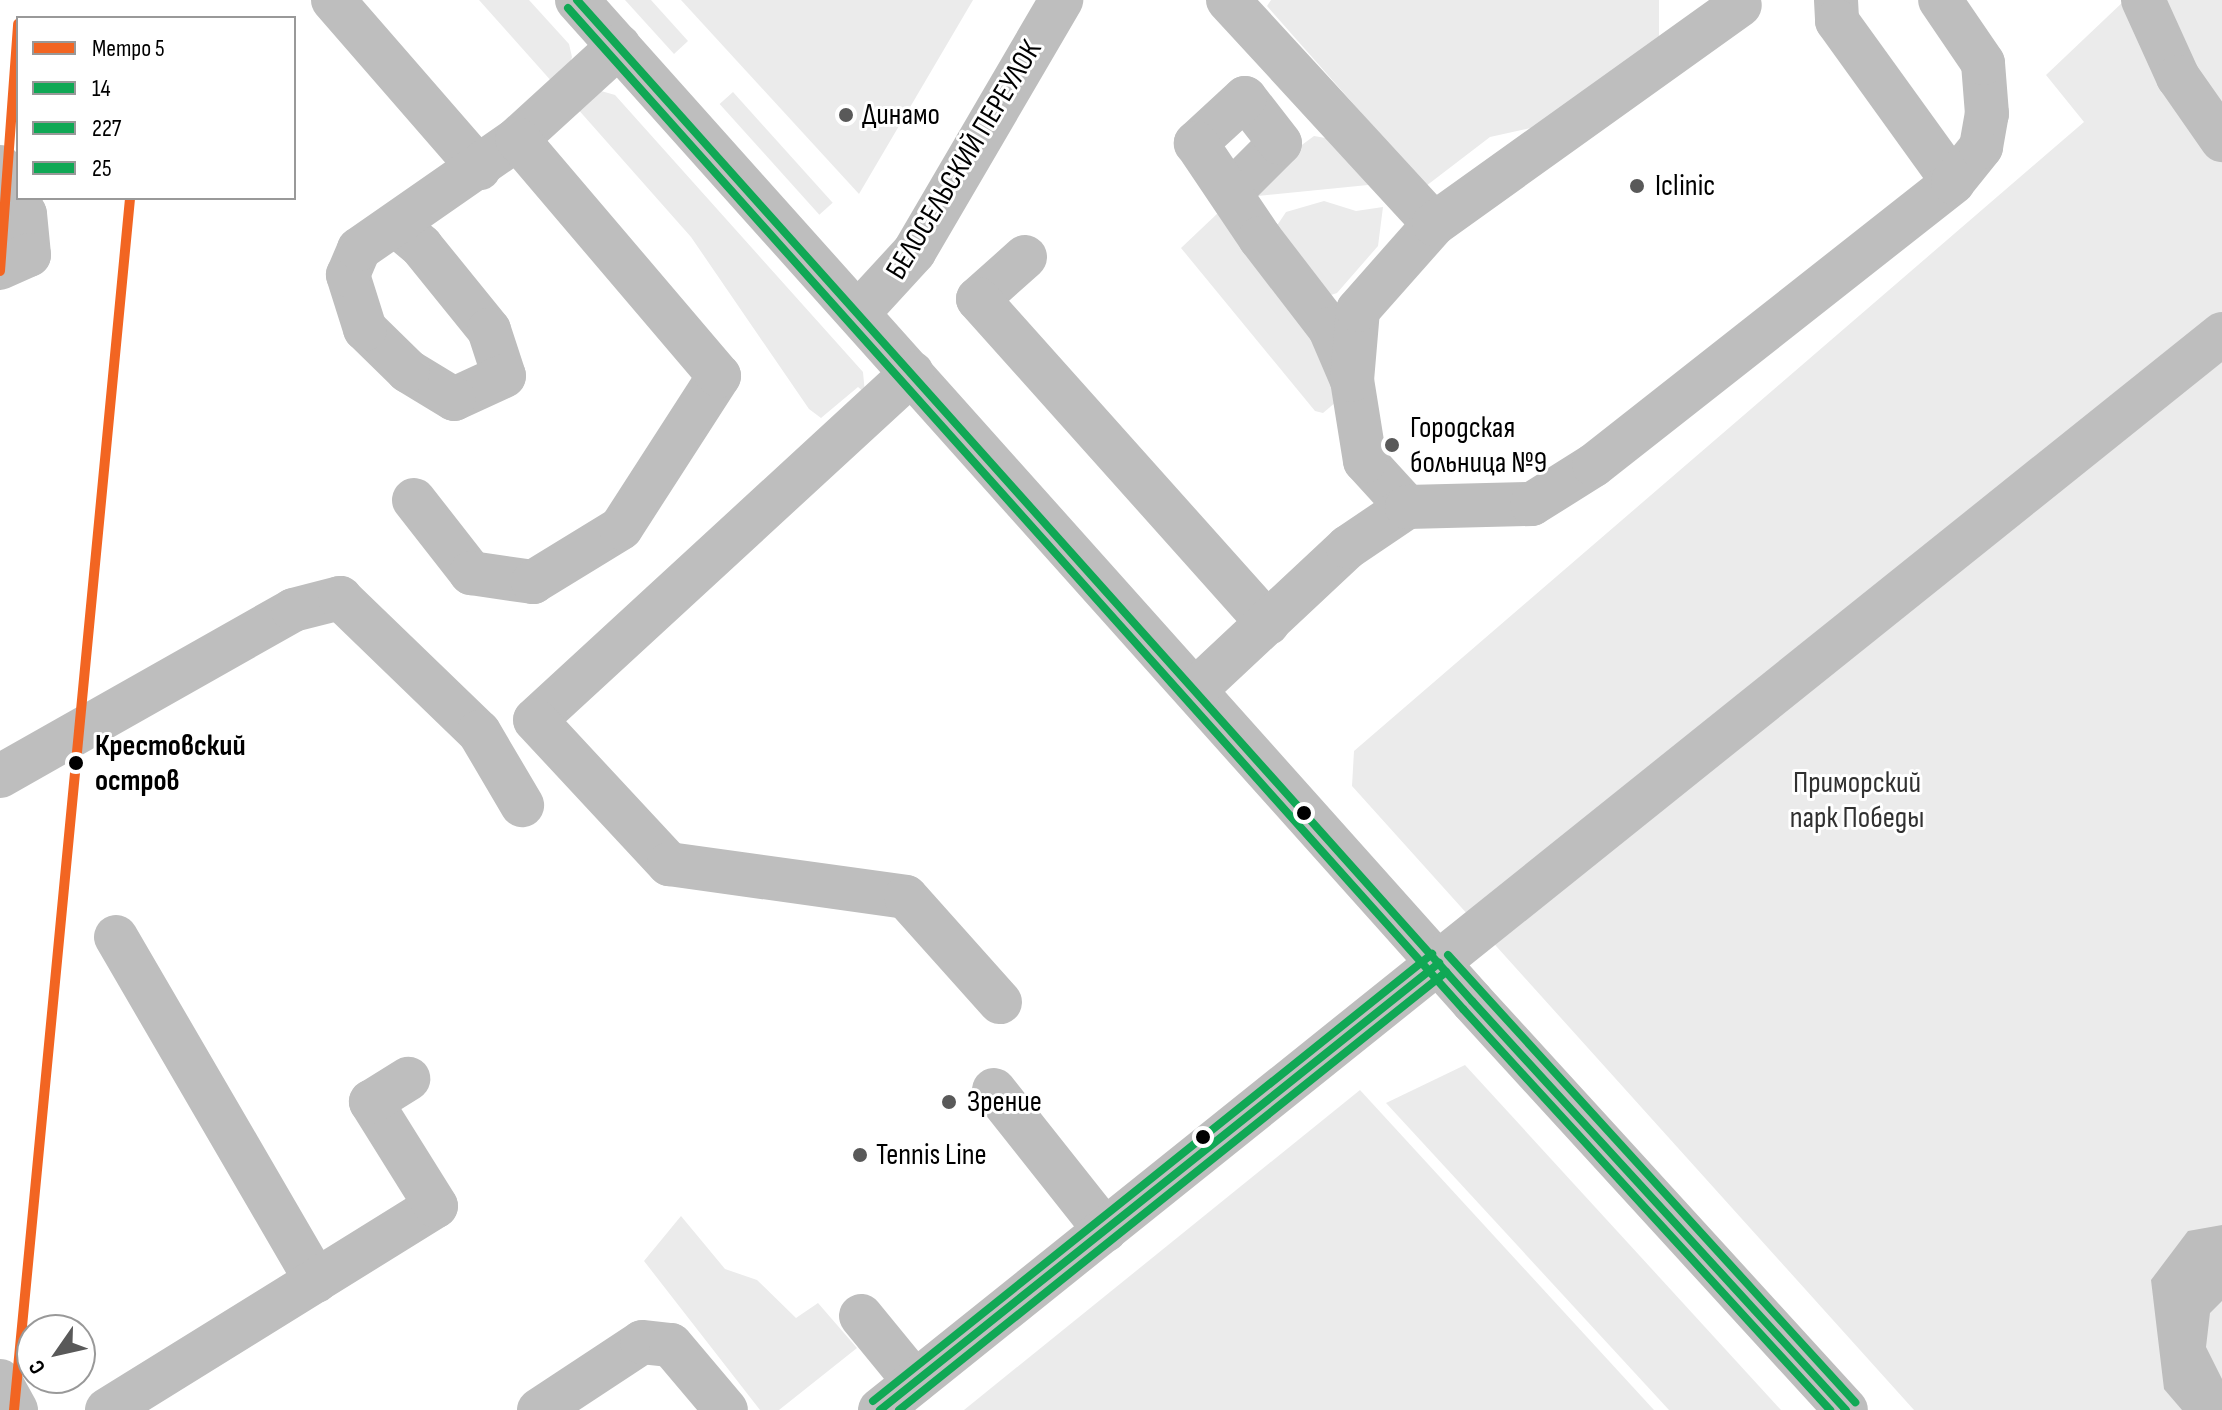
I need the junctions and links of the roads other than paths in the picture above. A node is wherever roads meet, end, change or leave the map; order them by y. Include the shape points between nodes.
1 (333, 0) edge
2 (577, 0) edge
3 (1061, 0) edge
4 (1228, 0) edge
5 (1836, 0) edge
6 (1940, 0) edge
7 (2143, 0) edge
8 (1740, 5) dead end
9 (619, 46) junction
10 (517, 139) junction
11 (2222, 140) edge
12 (0, 167) edge
13 (479, 168) junction
14 (1953, 182) junction
15 (1231, 192) dead end
16 (16, 197) edge
17 (18, 200) edge
18 (1434, 224) junction
19 (396, 225) dead end
20 (1025, 257) dead end
21 (0, 268) edge
22 (858, 313) junction
23 (1344, 320) junction
24 (2222, 334) edge
25 (912, 373) junction
26 (1365, 461) junction
27 (414, 500) dead end
28 (1407, 507) junction
29 (1348, 547) junction
30 (1268, 623) junction
31 (1195, 690) junction
32 (0, 776) edge
33 (522, 805) dead end
34 (116, 937) dead end
35 (1439, 963) junction
36 (1000, 1002) dead end
37 (408, 1079) dead end
38 (994, 1090) dead end
39 (1105, 1230) junction
40 (316, 1281) junction
41 (861, 1316) dead end
42 (0, 1381) edge
43 (915, 1382) junction
44 (16, 1410) edge
45 (107, 1410) edge
46 (539, 1410) edge
47 (726, 1410) edge
48 (880, 1410) edge
49 (1846, 1410) edge

1 - 13 street
2 - 9 street
3 - 22 street, БЕЛОСЕЛЬСКИЙ ПЕРЕУЛОК via 914,252
4 - 18 street
5 - 14 street via 1837,21
6 - 14 street via 1983,63 1987,114 1981,147
7 - 11 street via 2178,77
8 - 18 street
9 - 10 street
9 - 22 street
10 - 13 street
10 - 27 street via 719,376 621,528 533,582 471,573
12 - 16 street
13 - 19 street
14 - 28 street via 1594,465 1532,504
15 - 23 street
17 - 21 street via 25,214 29,255
18 - 23 street
20 - 30 street via 978,299
22 - 25 street
23 - 26 street
24 - 35 street
25 - 31 street
25 - 36 street via 535,720 669,864 906,897
26 - 28 street
26 - 29 street
28 - 29 street
29 - 30 street
30 - 31 street
31 - 35 street
32 - 33 street via 293,610 340,598 479,732
34 - 40 street
35 - 39 street
35 - 49 street
37 - 40 street via 371,1102 436,1206
38 - 39 street
39 - 43 street
40 - 45 street
41 - 43 street
42 - 44 street
43 - 48 street
46 - 47 street via 642,1342 671,1345

